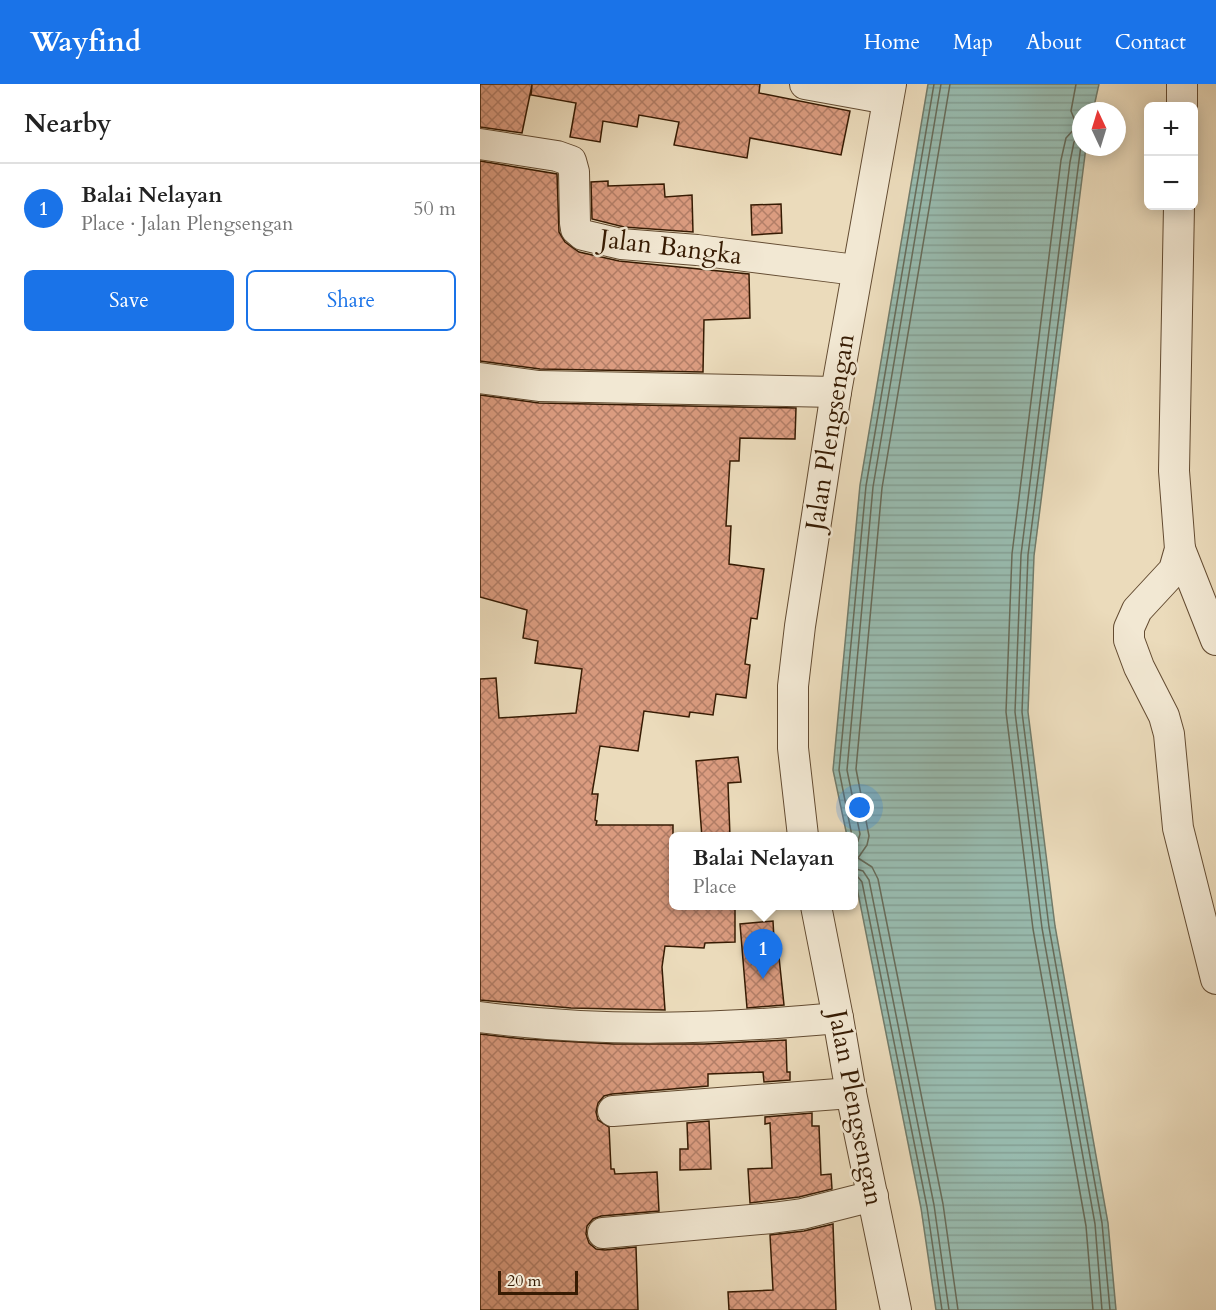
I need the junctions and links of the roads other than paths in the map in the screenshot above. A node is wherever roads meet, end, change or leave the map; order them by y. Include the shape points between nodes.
1 (805, 84) edge
2 (1182, 84) edge
3 (889, 92) edge
4 (1182, 102) edge
5 (480, 144) edge
6 (1179, 210) edge
7 (856, 270) junction
8 (480, 378) edge
9 (836, 392) junction
10 (1180, 549) junction
11 (1216, 640) edge
12 (801, 826) edge
13 (817, 910) edge
14 (1216, 979) edge
15 (480, 1017) edge
16 (838, 1018) junction
17 (851, 1093) junction
18 (613, 1111) dead end
19 (873, 1196) junction
20 (603, 1233) dead end
21 (896, 1310) edge

1 - 3 street
2 - 4 street
3 - 7 street, Jalan Plengsengan
5 - 7 street, Jalan Bangka via 571,161 574,223 583,235 621,244
6 - 10 street via 1174,471
7 - 9 street, Jalan Plengsengan
8 - 9 street via 539,386
9 - 12 street, Jalan Plengsengan via 793,686 793,748
10 - 11 street
10 - 14 street via 1174,570 1137,610 1129,628 1129,640 1169,734 1178,828
13 - 16 street, Jalan Plengsengan
15 - 16 street via 654,1029 755,1026
16 - 17 street, Jalan Plengsengan
17 - 18 street
17 - 19 street, Jalan Plengsengan
19 - 20 street via 802,1214
19 - 21 street, Jalan Plengsengan

